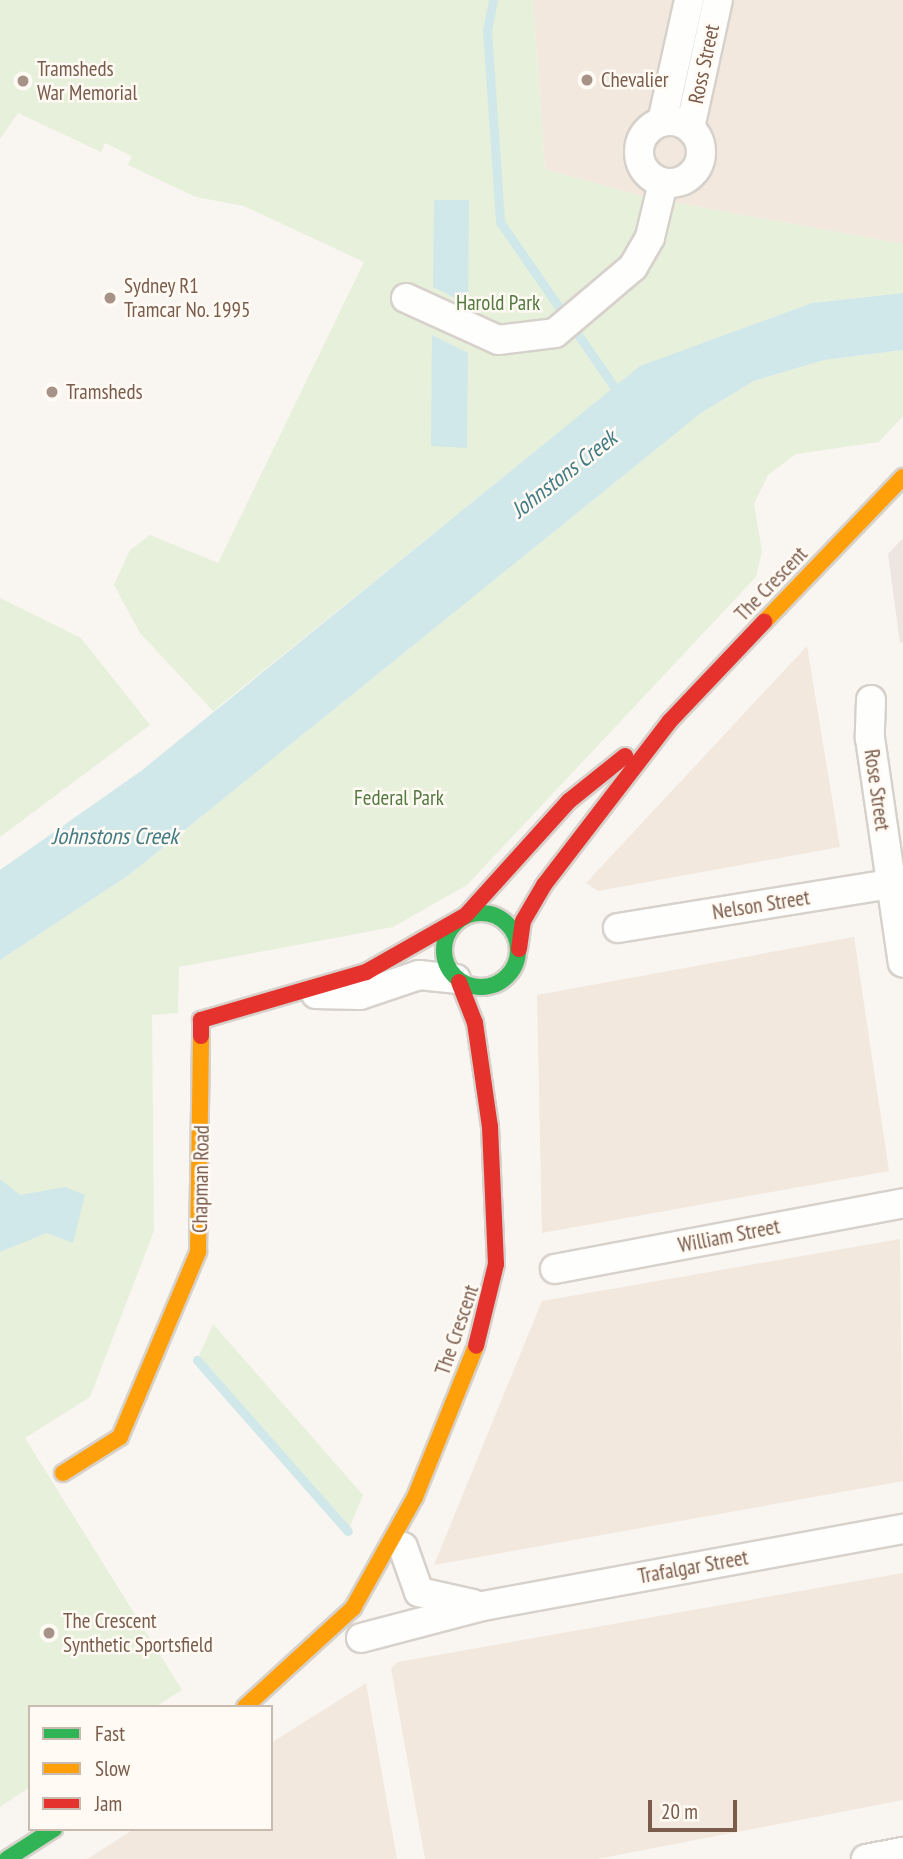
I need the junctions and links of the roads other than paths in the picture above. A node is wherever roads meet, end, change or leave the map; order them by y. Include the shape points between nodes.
1 (689, 0) edge
2 (718, 0) edge
3 (662, 122) junction
4 (690, 128) junction
5 (663, 183) junction
6 (406, 298) dead end
7 (903, 477) edge
8 (871, 700) dead end
9 (670, 721) junction
10 (897, 883) edge
11 (464, 916) junction
12 (618, 928) dead end
13 (519, 951) junction
14 (903, 963) edge
15 (457, 980) junction
16 (295, 992) junction
17 (505, 1004) dead end
18 (498, 1040) dead end
19 (490, 1126) junction
20 (903, 1203) edge
21 (555, 1269) dead end
22 (63, 1473) dead end
23 (415, 1497) junction
24 (903, 1528) edge
25 (404, 1547) junction
26 (387, 1587) dead end
27 (483, 1606) junction
28 (362, 1635) dead end
29 (308, 1678) dead end
30 (247, 1705) edge
31 (249, 1705) edge
32 (51, 1831) edge
33 (903, 1852) edge
34 (7, 1859) edge
35 (866, 1859) edge

1 - 3 street, Ross Street
2 - 4 street, Ross Street
3 - 4 street, Ross Street
3 - 5 street, Ross Street via 642,137 639,156 646,173
4 - 5 street, Ross Street via 700,144 696,169 682,181
5 - 6 street via 640,257 582,314 555,333 498,340
7 - 9 main road, The Crescent
8 - 10 street, Rose Street via 870,738
9 - 11 main road, The Crescent via 569,802
9 - 13 main road, The Crescent via 548,878 523,921
10 - 12 street, Nelson Street
10 - 14 street, Rose Street
11 - 13 main road via 502,918
11 - 15 main road via 444,954
11 - 16 main road, Chapman Road via 366,972
13 - 15 main road via 492,984
13 - 17 main road, The Crescent
15 - 16 street, Chapman Road via 419,975 351,996
15 - 19 main road, The Crescent via 475,1023
16 - 22 main road, Chapman Road via 201,1020 198,1252 120,1437
18 - 19 main road, The Crescent
19 - 23 main road, The Crescent via 493,1298
20 - 21 street, William Street
23 - 25 main road, The Crescent
23 - 30 main road, The Crescent via 346,1617
24 - 27 street, Trafalgar Street
25 - 26 main road, The Crescent
25 - 27 street, Trafalgar Street via 419,1592
27 - 28 street, Trafalgar Street
29 - 31 main road, The Crescent
32 - 34 main road
33 - 35 street

